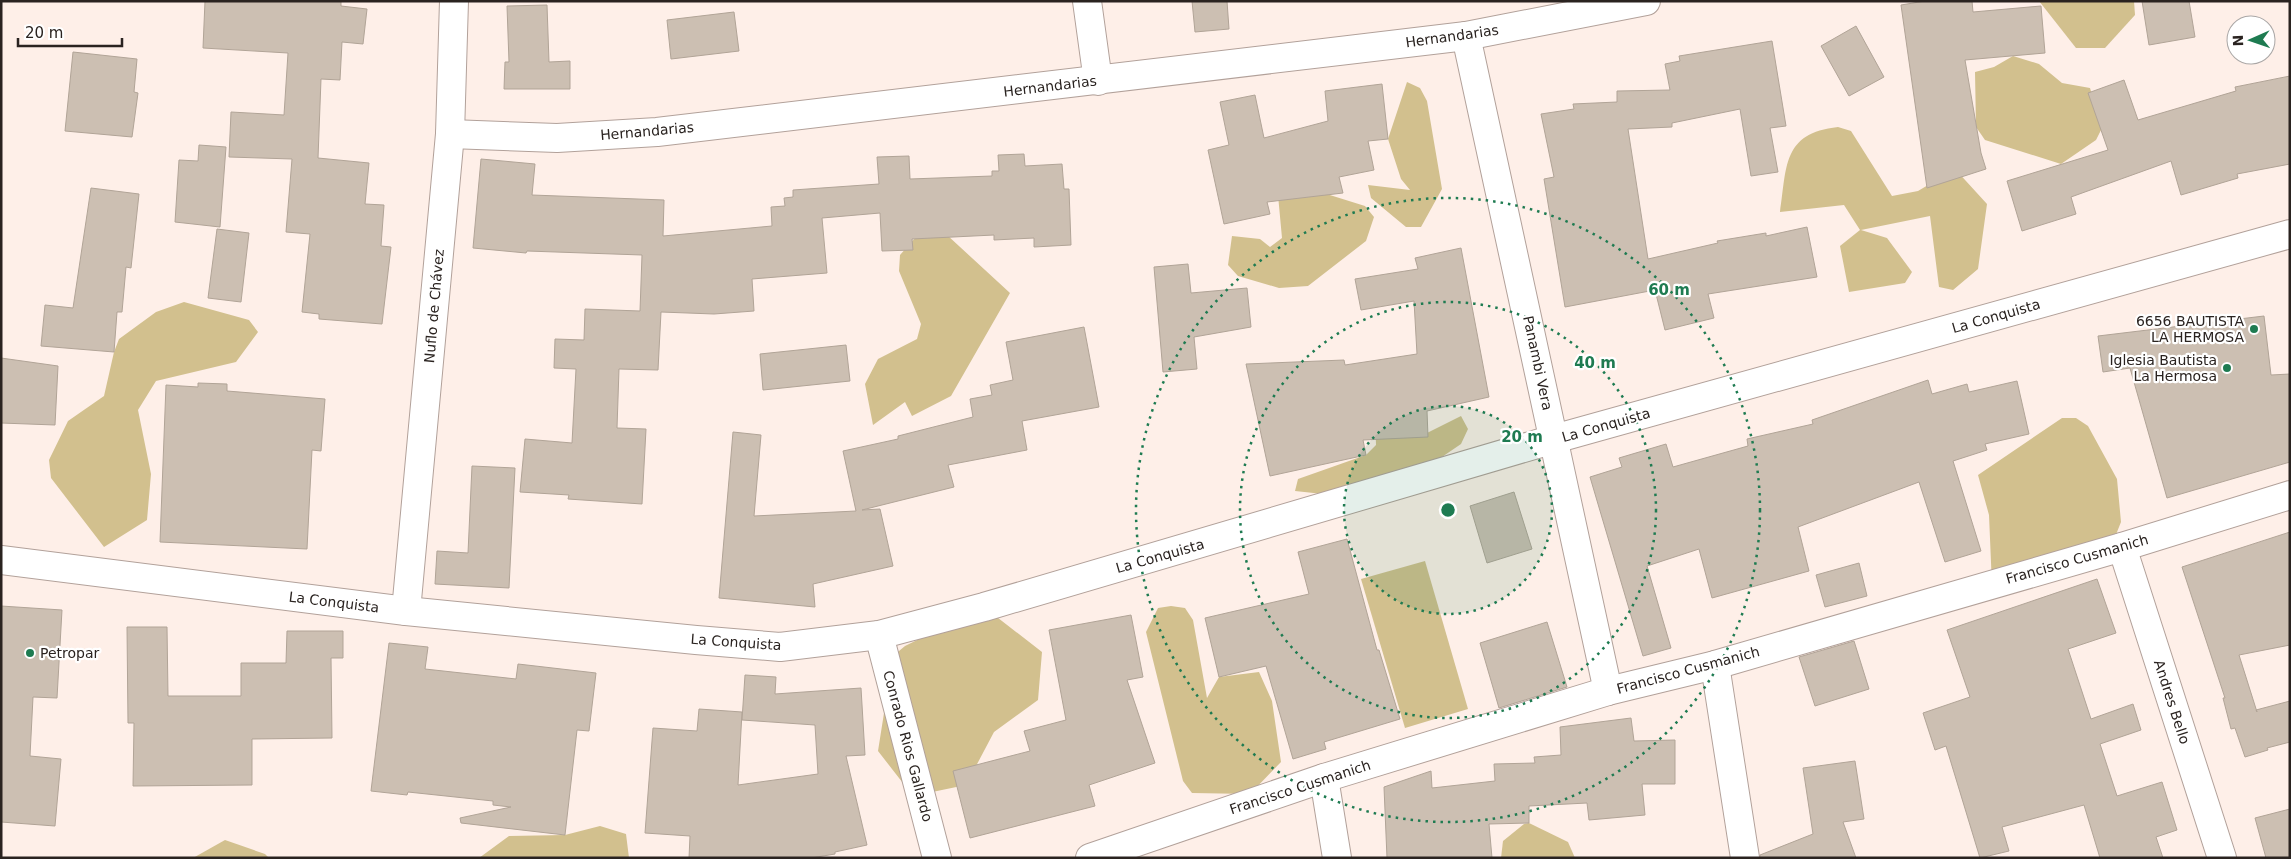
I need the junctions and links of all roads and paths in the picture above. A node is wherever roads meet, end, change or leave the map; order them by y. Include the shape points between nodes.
1 (454, 1) edge
2 (1087, 1) edge
3 (1646, 1) edge
4 (1466, 36) junction
5 (1098, 81) junction
6 (450, 134) junction
7 (2290, 234) edge
8 (1554, 439) junction
9 (2290, 495) edge
10 (2122, 547) junction
11 (1, 560) edge
12 (406, 611) junction
13 (878, 635) junction
14 (1715, 665) junction
15 (1608, 691) junction
16 (1324, 778) junction
17 (937, 858) edge
18 (1090, 858) edge
19 (1337, 858) edge
20 (1745, 858) edge
21 (2222, 858) edge

1 - 6 street, Nuflo de Chávez
2 - 5 street
3 - 4 street, Hernandarias
4 - 5 street, Hernandarias
4 - 8 street, Panambi Vera
5 - 6 street, Hernandarias via 657,132 557,138
6 - 12 street, Nuflo de Chávez
7 - 8 street, La Conquista
8 - 13 street, La Conquista via 984,608
8 - 15 street, Panambi Vera
9 - 10 street, Francisco Cusmanich
10 - 14 street, Francisco Cusmanich
10 - 21 street, Andres Bello
11 - 12 street, La Conquista
12 - 13 street, La Conquista via 780,647
13 - 17 street, Conrado Rios Gallardo
14 - 15 street, Francisco Cusmanich
14 - 20 street
15 - 16 street, Francisco Cusmanich
16 - 18 street, Francisco Cusmanich
16 - 19 street

